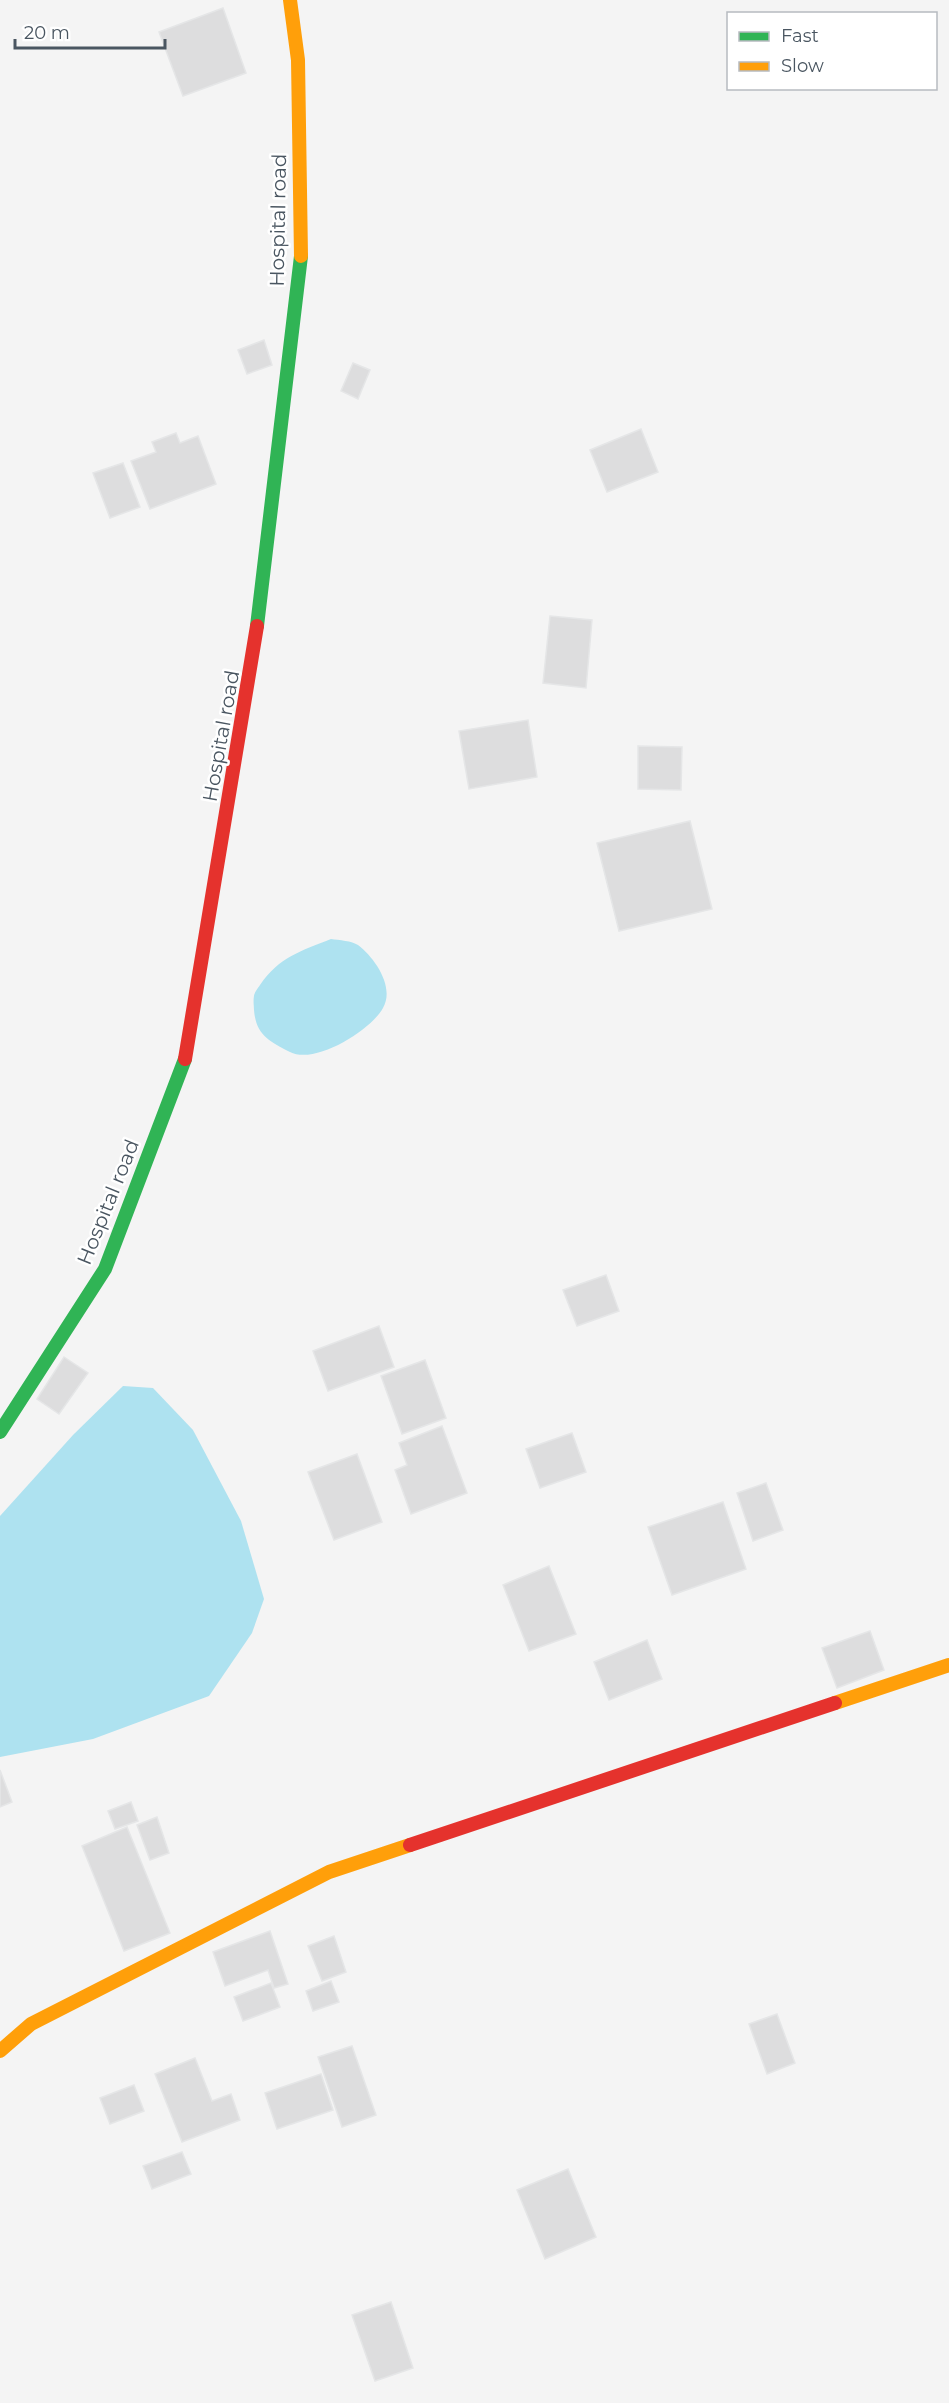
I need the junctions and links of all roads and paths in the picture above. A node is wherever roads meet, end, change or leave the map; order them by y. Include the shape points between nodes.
1 (290, 0) edge
2 (0, 1432) edge
3 (949, 1665) edge
4 (0, 2051) edge

1 - 2 street, Hospital road via 297,60 301,263 253,661 187,1052 105,1269
3 - 4 street via 328,1872 31,2024

